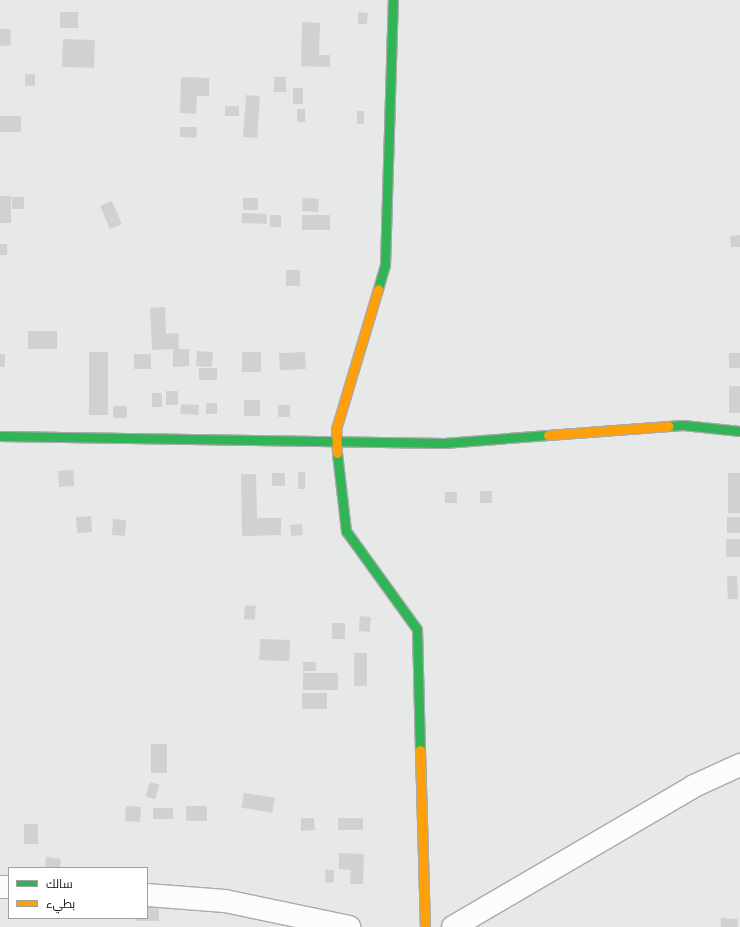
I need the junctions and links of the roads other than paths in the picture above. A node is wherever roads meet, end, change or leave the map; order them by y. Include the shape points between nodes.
1 (393, 0) edge
2 (740, 431) edge
3 (0, 436) edge
4 (336, 441) junction
5 (740, 765) edge
6 (148, 895) edge
7 (349, 927) edge
8 (425, 927) edge
9 (453, 927) edge

1 - 4 street via 385,265 336,429
2 - 4 street via 683,425 444,443
3 - 4 street
4 - 8 street via 346,531 417,629
5 - 9 street via 694,786
6 - 7 street via 226,902

